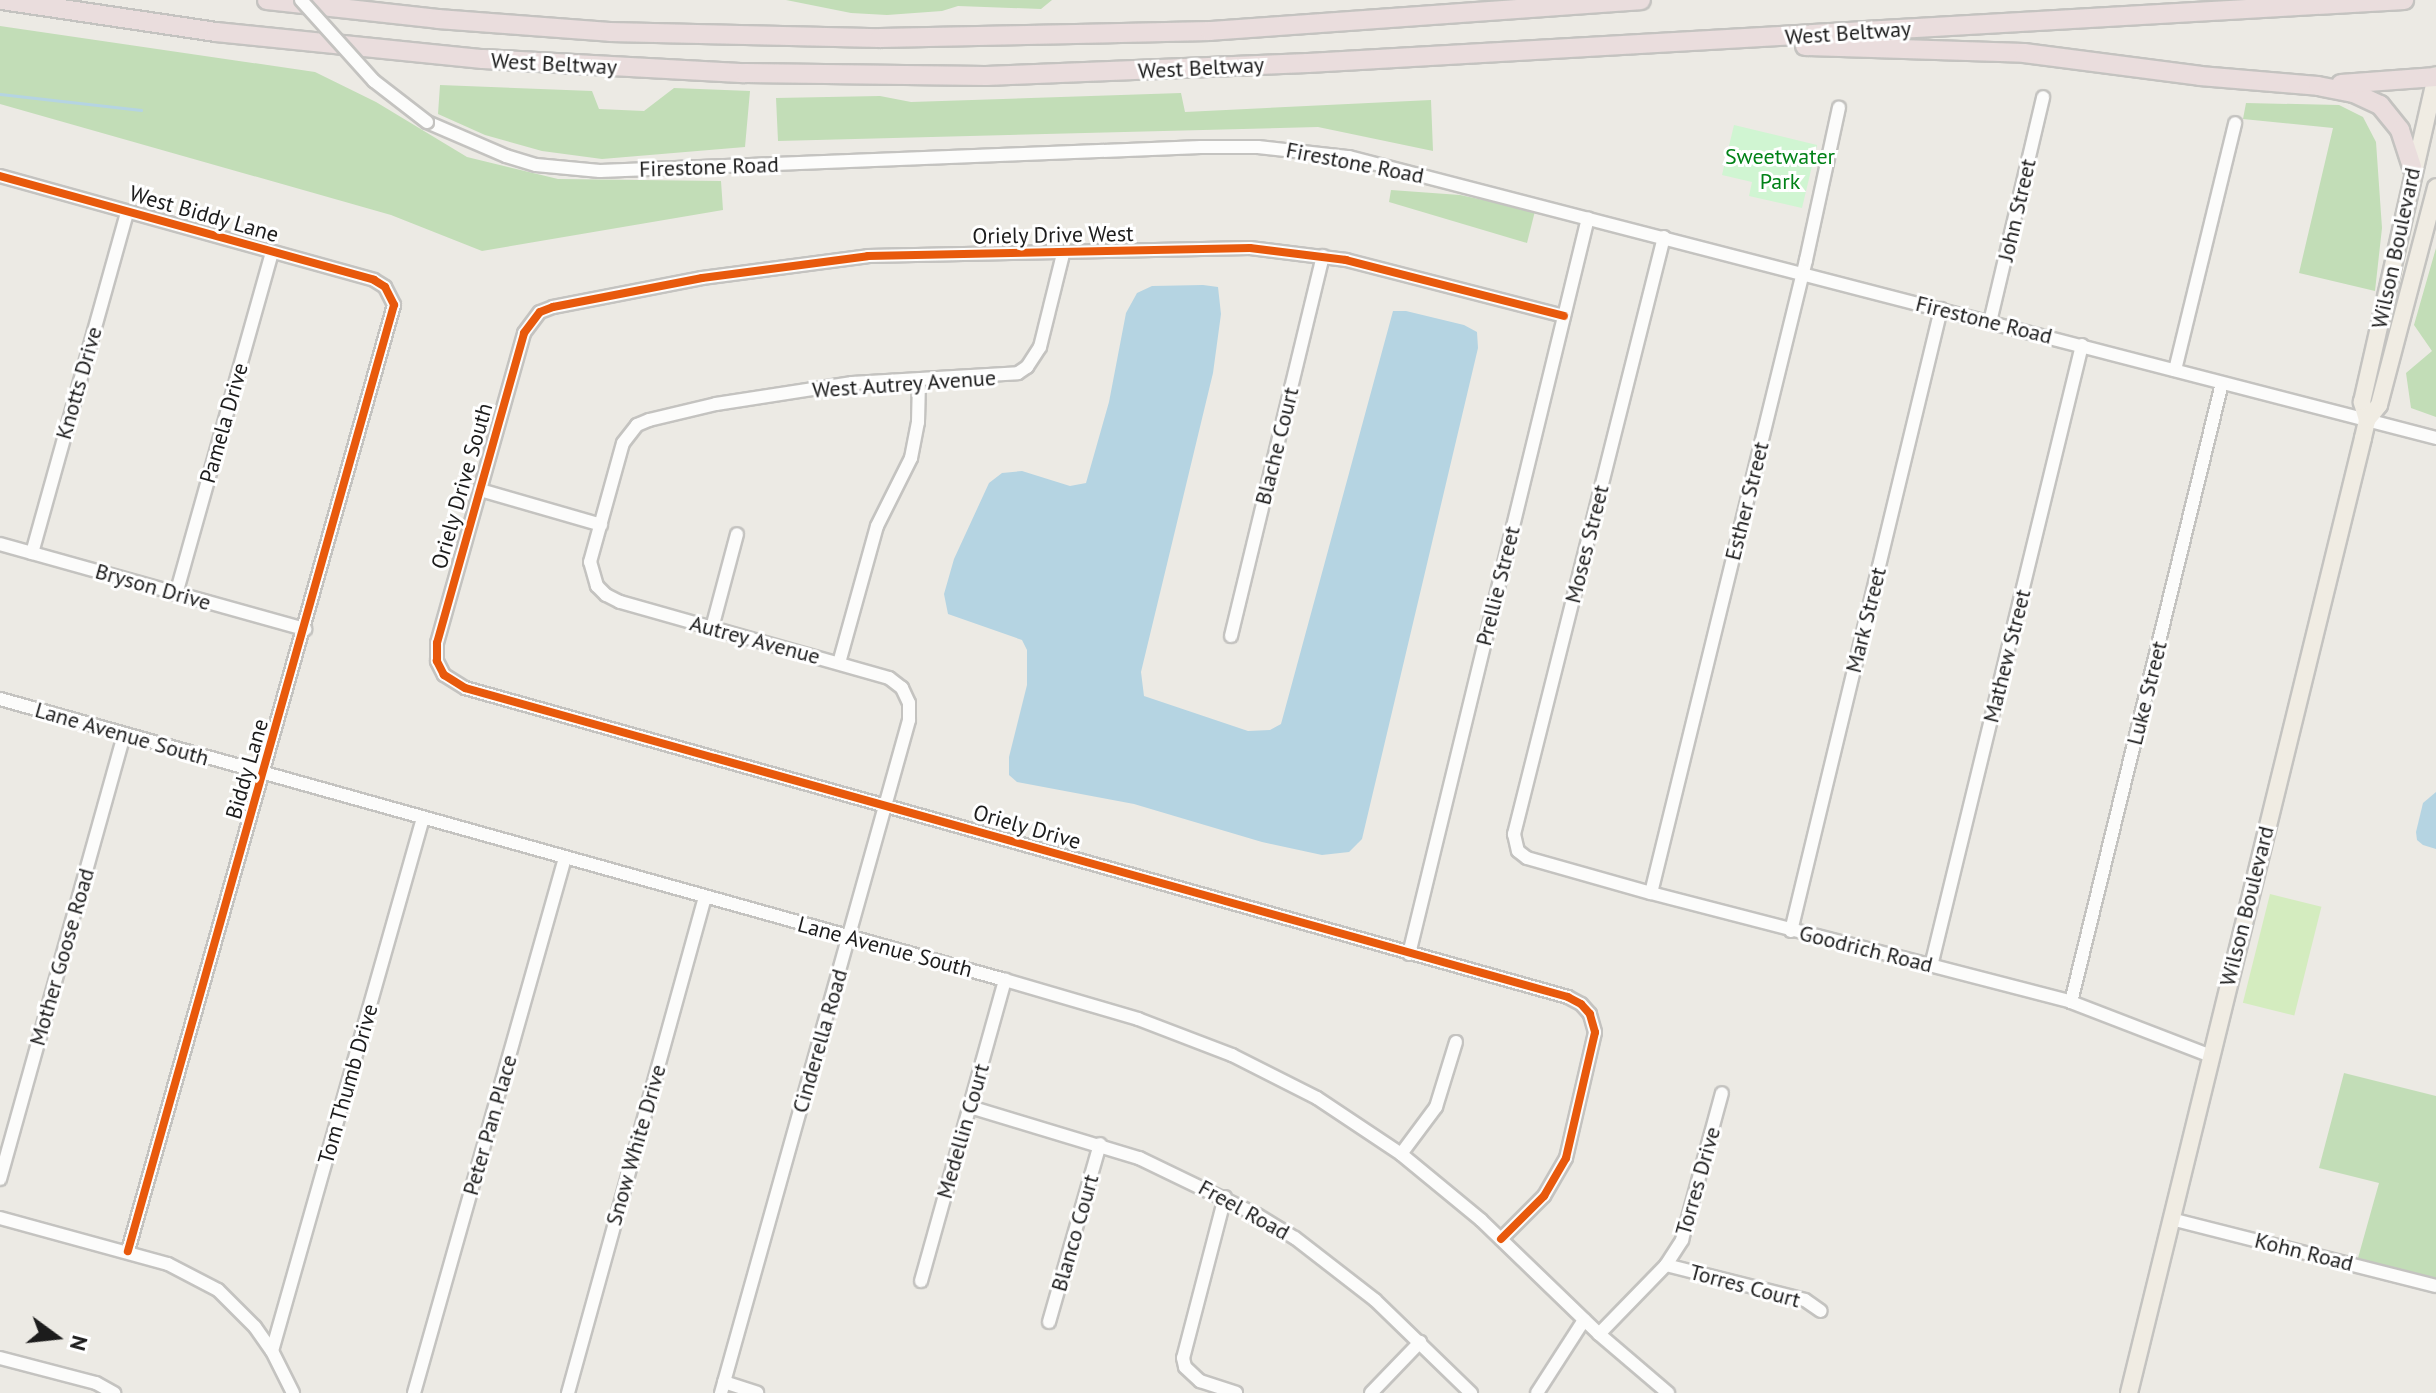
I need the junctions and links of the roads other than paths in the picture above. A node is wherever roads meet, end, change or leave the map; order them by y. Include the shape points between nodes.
1 (2, 0) edge
2 (267, 0) edge
3 (301, 0) edge
4 (1641, 0) edge
5 (2404, 0) edge
6 (1788, 37) junction
7 (2436, 77) edge
8 (2318, 86) junction
9 (2043, 97) dead end
10 (1839, 108) dead end
11 (2235, 123) dead end
12 (2412, 168) junction
13 (0, 176) edge
14 (2436, 187) edge
15 (127, 212) junction
16 (1588, 218) junction
17 (1664, 237) junction
18 (272, 252) junction
19 (1063, 254) junction
20 (1323, 256) junction
21 (1803, 274) junction
22 (392, 296) joint
23 (1941, 309) junction
24 (540, 312) joint
25 (1564, 316) junction
26 (1990, 322) junction
27 (2082, 345) junction
28 (2175, 370) junction
29 (919, 380) junction
30 (2222, 383) junction
31 (2367, 420) junction
32 (2436, 438) edge
33 (480, 490) junction
34 (601, 525) junction
35 (737, 534) dead end
36 (0, 544) edge
37 (32, 553) junction
38 (176, 594) junction
39 (712, 628) junction
40 (305, 629) junction
41 (1231, 636) dead end
42 (839, 663) junction
43 (444, 675) joint
44 (902, 688) joint
45 (0, 699) edge
46 (124, 734) junction
47 (265, 774) junction
48 (885, 806) junction
49 (423, 818) junction
50 (1518, 851) joint
51 (565, 858) junction
52 (1651, 893) junction
53 (705, 897) junction
54 (1791, 931) junction
55 (848, 937) junction
56 (1409, 954) junction
57 (1931, 966) junction
58 (1005, 980) junction
59 (2071, 1002) junction
60 (1456, 1042) dead end
61 (2211, 1056) junction
62 (1722, 1093) dead end
63 (970, 1107) junction
64 (1100, 1144) junction
65 (1401, 1154) junction
66 (0, 1179) edge
67 (1225, 1197) junction
68 (0, 1218) edge
69 (2171, 1219) junction
70 (1501, 1239) junction
71 (128, 1251) junction
72 (1666, 1265) junction
73 (921, 1281) dead end
74 (2436, 1286) edge
75 (1821, 1311) dead end
76 (1584, 1320) junction
77 (1049, 1322) dead end
78 (1599, 1334) junction
79 (1420, 1342) junction
80 (272, 1351) junction
81 (0, 1358) edge
82 (723, 1388) edge
83 (114, 1393) edge
84 (293, 1393) edge
85 (414, 1393) edge
86 (568, 1393) edge
87 (757, 1393) edge
88 (1236, 1393) edge
89 (1371, 1393) edge
90 (1471, 1393) edge
91 (1537, 1393) edge
92 (1668, 1393) edge
93 (2129, 1393) edge

1 - 6 highway, West Beltway via 216,32 425,54 614,68 855,76 1078,74
2 - 4 highway, West Beltway via 610,32 895,38 1210,31
3 - 16 street, Firestone Road, bridge via 374,81 427,122 536,165 600,171 1201,147 1295,150 1392,167
5 - 6 highway, West Beltway
6 - 8 highway via 1810,47 2024,53
7 - 8 highway
7 - 12 main road, Wilson Boulevard
8 - 12 highway via 2380,105 2400,130
9 - 26 street, John Street
10 - 21 street, Esther Street
11 - 28 street
12 - 31 main road, Wilson Boulevard via 2362,402
13 - 15 street, West Biddy Lane
14 - 31 main road, Wilson Boulevard via 2379,405
15 - 18 street, West Biddy Lane
15 - 37 street, Knotts Drive
16 - 17 street, Firestone Road
16 - 25 street, Prellie Street
17 - 21 street, Firestone Road
17 - 50 street, Moses Street via 1514,834
18 - 22 street, West Biddy Lane via 374,280
18 - 38 street, Pamela Drive
19 - 20 street, Oriely Drive West via 1250,248
19 - 24 street, Oriely Drive West via 819,261 702,278
19 - 29 street, West Autrey Avenue via 1040,347 1027,367 1007,376
20 - 25 street, Oriely Drive West
20 - 41 street, Blache Court
21 - 23 street, Firestone Road
21 - 52 street, Esther Street
22 - 40 street, Biddy Lane via 394,315
23 - 26 street, Firestone Road
23 - 54 street, Mark Street
24 - 33 street, Oriely Drive South via 524,333
25 - 56 street, Prellie Street
26 - 27 street, Firestone Road
27 - 28 street, Firestone Road
27 - 57 street, Mathew Street
28 - 30 street, Firestone Road
29 - 34 street, West Autrey Avenue via 852,383 716,404 637,425 623,443
29 - 42 street via 911,458 877,526
30 - 31 street, Firestone Road
30 - 59 street, Luke Street
31 - 32 street, Firestone Road
31 - 61 main road, Wilson Boulevard
33 - 34 street
33 - 43 street, Oriely Drive South via 437,643
34 - 39 street, Autrey Avenue via 590,562 597,586 606,595
35 - 39 street
36 - 37 street, Bryson Drive
37 - 38 street, Bryson Drive
38 - 40 street, Bryson Drive
39 - 42 street, Autrey Avenue
40 - 47 street, Biddy Lane
42 - 44 street, Autrey Avenue via 889,678
43 - 48 street, Oriely Drive via 465,688
44 - 48 street, Cinderella Road via 909,720
45 - 46 street, Lane Avenue South
46 - 47 street, Lane Avenue South
46 - 66 street, Mother Goose Road
47 - 49 street, Lane Avenue South
47 - 71 street, Biddy Lane
48 - 55 street, Cinderella Road
48 - 56 street, Oriely Drive
49 - 51 street, Lane Avenue South
49 - 80 street, Tom Thumb Drive
50 - 52 street, Goodrich Road
51 - 53 street, Lane Avenue South
51 - 85 street, Peter Pan Place
52 - 54 street, Goodrich Road
53 - 55 street, Lane Avenue South
53 - 86 street, Snow White Drive
54 - 57 street, Goodrich Road
55 - 58 street, Lane Avenue South
55 - 82 street, Cinderella Road
56 - 70 street, Oriely Drive via 1568,997 1581,1004 1593,1022 1593,1044 1561,1171
57 - 59 street, Goodrich Road
58 - 63 street, Medellin Court
58 - 65 street, Lane Avenue South via 1138,1019 1232,1055 1317,1098
59 - 61 street, Goodrich Road
60 - 65 street via 1436,1107
61 - 69 main road, Wilson Boulevard
62 - 72 street, Torres Drive via 1687,1230
63 - 64 street, Freel Road
63 - 73 street, Medellin Court
64 - 67 street, Freel Road
64 - 77 street, Blanco Court
65 - 70 street, Lane Avenue South
67 - 79 street, Freel Road via 1326,1261
67 - 88 street via 1183,1349 1185,1367 1200,1381
68 - 71 street
69 - 74 street, Kohn Road
69 - 93 main road, Wilson Boulevard
70 - 76 street, Lane Avenue South
71 - 80 street via 218,1290 239,1307
72 - 75 street, Torres Court via 1805,1300
72 - 78 street, Torres Drive
76 - 78 street, Lane Avenue South
76 - 91 street
78 - 92 street, Lane Avenue South
79 - 89 street
79 - 90 street, Freel Road
80 - 84 street
81 - 83 street via 96,1383
82 - 87 street

